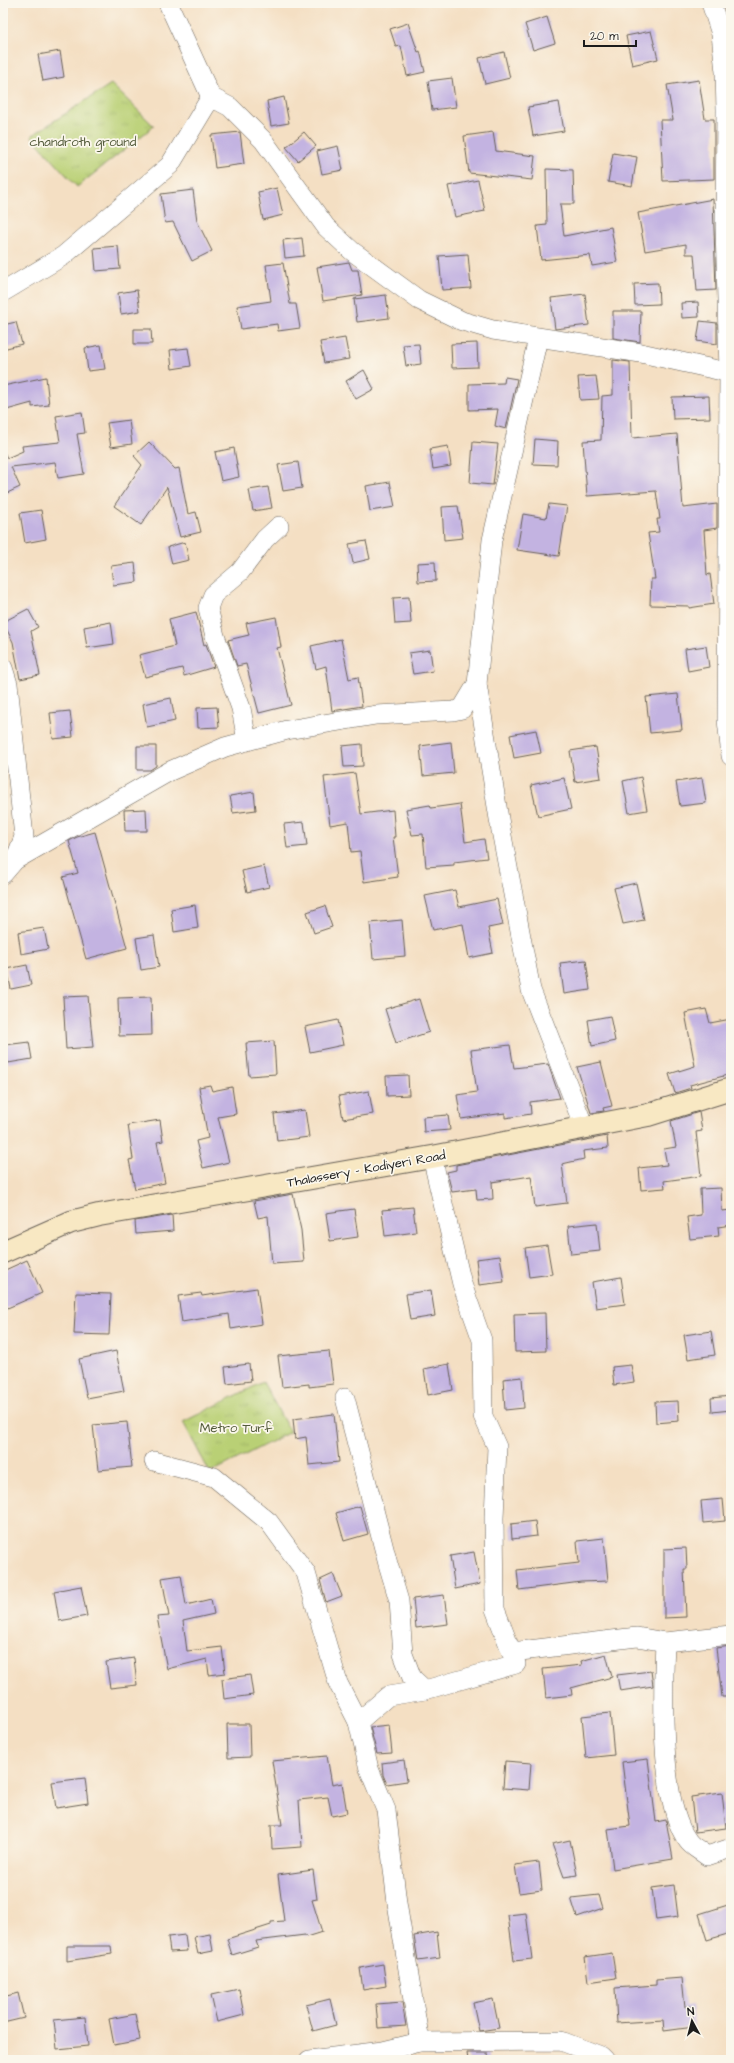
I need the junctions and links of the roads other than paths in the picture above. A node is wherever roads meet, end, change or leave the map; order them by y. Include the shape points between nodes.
1 (168, 3) edge
2 (710, 3) edge
3 (211, 97) junction
4 (3, 292) edge
5 (538, 338) junction
6 (730, 372) edge
7 (279, 526) dead end
8 (4, 676) edge
9 (477, 684) junction
10 (247, 741) junction
11 (731, 756) edge
12 (15, 860) junction
13 (3, 874) edge
14 (731, 1089) edge
15 (584, 1127) junction
16 (432, 1157) junction
17 (3, 1252) edge
18 (345, 1398) dead end
19 (154, 1461) dead end
20 (731, 1635) edge
21 (665, 1642) junction
22 (512, 1652) junction
23 (425, 1690) junction
24 (358, 1722) junction
25 (731, 1848) edge
26 (420, 2042) junction
27 (309, 2060) edge
28 (605, 2060) edge

1 - 3 street
2 - 6 street via 721,34 725,72 725,227
3 - 4 street via 170,165 63,256
3 - 5 street via 230,107 263,140 326,227 352,251 419,300 462,321 493,330
5 - 6 street via 640,353
5 - 9 street via 492,540
6 - 11 street via 727,720
7 - 10 street via 265,539 240,572 213,595 208,608 215,636 241,708
8 - 12 street via 24,837
9 - 10 street via 462,709 376,715 287,730
9 - 15 street via 531,990
10 - 12 street via 225,747 170,771
12 - 13 street
14 - 15 main road, Thalassery - Kodiyeri Road via 648,1115
15 - 16 main road, Thalassery - Kodiyeri Road
16 - 17 main road, Thalassery - Kodiyeri Road via 99,1215 71,1222
16 - 22 street via 462,1284 482,1340 483,1416 497,1446 494,1518 495,1609
18 - 23 street via 399,1601 404,1654 412,1678
19 - 24 street via 214,1477 269,1522 306,1573 338,1683
20 - 21 street
21 - 22 street via 637,1637
21 - 25 street via 666,1764 675,1817 688,1842 707,1856
22 - 23 street via 516,1664
23 - 24 street via 388,1696
24 - 26 street via 369,1769 386,1810 397,1903
26 - 27 street via 383,2051
26 - 28 street via 561,2041 601,2056

